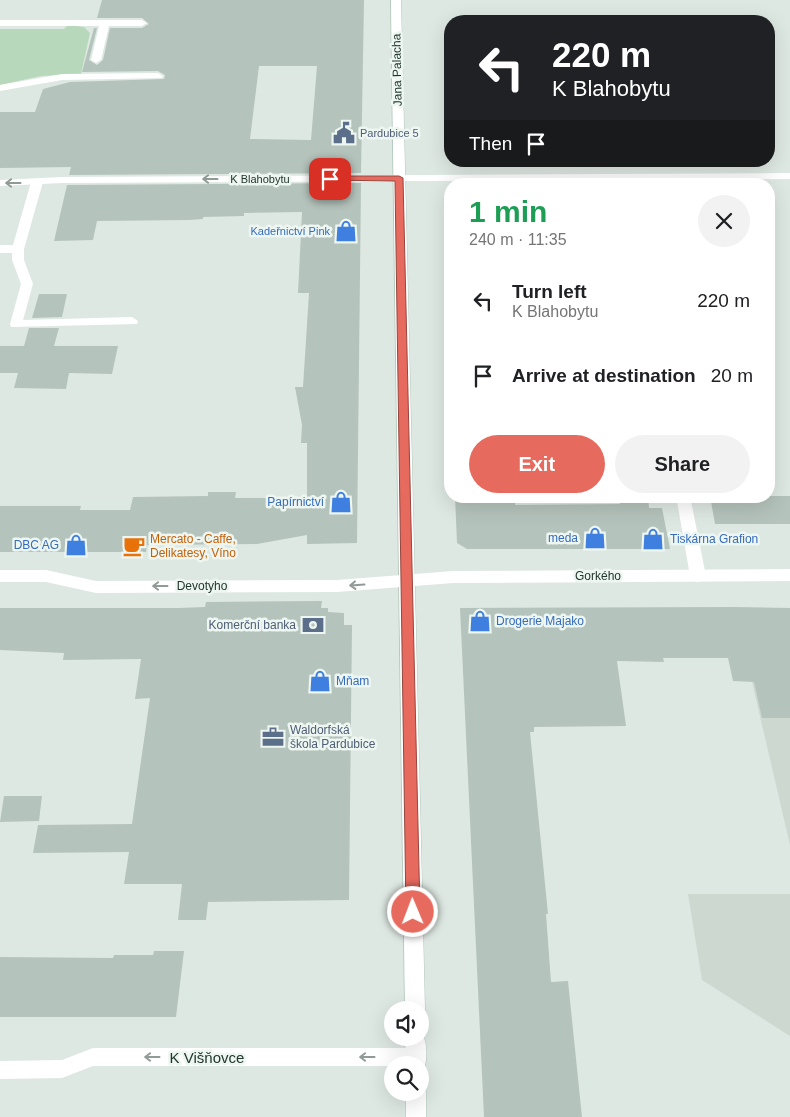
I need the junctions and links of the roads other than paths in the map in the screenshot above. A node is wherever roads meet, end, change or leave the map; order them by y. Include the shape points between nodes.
1 (396, 0) edge
2 (142, 22) dead end
3 (0, 23) edge
4 (105, 23) junction
5 (96, 60) dead end
6 (158, 76) dead end
7 (0, 88) edge
8 (790, 176) edge
9 (399, 178) junction
10 (37, 182) junction
11 (0, 183) edge
12 (0, 249) edge
13 (18, 249) junction
14 (132, 321) dead end
15 (684, 503) edge
16 (0, 576) edge
17 (698, 576) junction
18 (790, 576) edge
19 (406, 580) junction
20 (415, 1001) edge
21 (416, 1053) edge
22 (0, 1070) edge
23 (416, 1101) edge
24 (416, 1117) edge

1 - 9 street, Jana Palacha
2 - 4 street
3 - 4 street
4 - 5 street
6 - 7 street via 62,77
8 - 9 street, K Blahobytu
9 -> 10 street, K Blahobytu
9 - 19 street, Jana Palacha
10 -> 11 street, K Blahobytu
10 - 13 street
12 - 13 street
13 - 14 street via 18,260 27,284 16,324
15 - 17 street
19 -> 16 street, Devotyho via 338,586 96,587 46,576
17 - 18 street, Gorkého
17 - 19 street, Gorkého
19 - 20 street, Jana Palacha
21 -> 22 street, K Višňovce via 92,1057 62,1069
23 - 24 street

